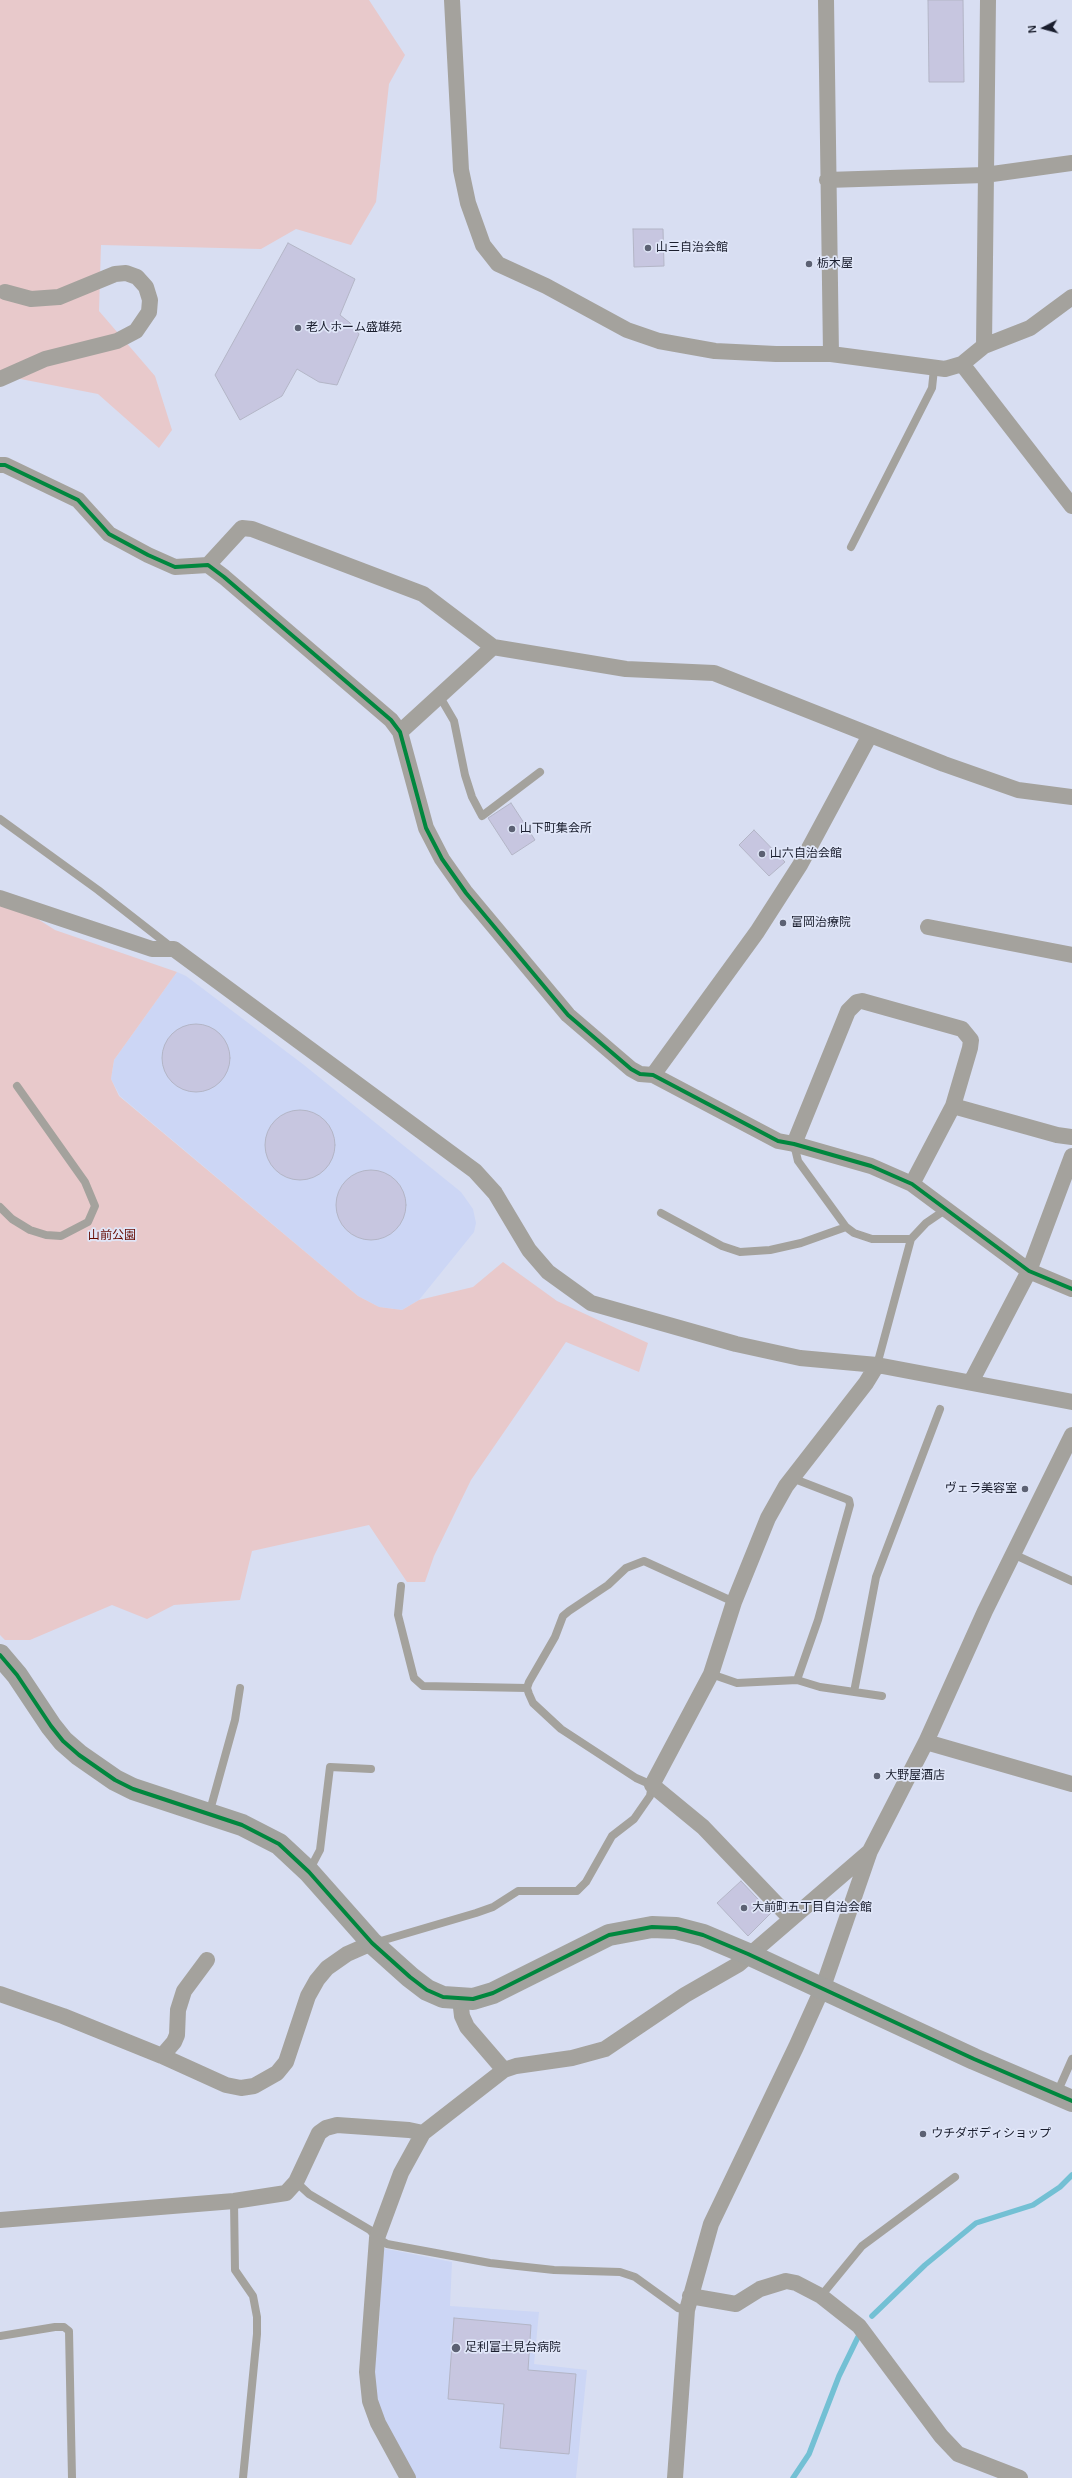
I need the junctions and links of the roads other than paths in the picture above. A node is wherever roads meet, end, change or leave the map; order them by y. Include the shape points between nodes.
1 (452, 0) edge
2 (826, 0) edge
3 (988, 0) edge
4 (1072, 163) edge
5 (986, 175) junction
6 (827, 180) junction
7 (3, 291) edge
8 (1072, 297) edge
9 (984, 346) junction
10 (831, 354) junction
11 (962, 364) junction
12 (934, 369) junction
13 (0, 378) edge
14 (0, 465) edge
15 (1072, 506) edge
16 (851, 547) dead end
17 (208, 565) junction
18 (493, 648) junction
19 (440, 698) junction
20 (400, 732) junction
21 (870, 735) junction
22 (540, 772) dead end
23 (1072, 797) edge
24 (0, 819) edge
25 (0, 898) edge
26 (928, 927) dead end
27 (174, 949) junction
28 (1072, 956) edge
29 (653, 1075) junction
30 (17, 1086) dead end
31 (953, 1106) junction
32 (1072, 1137) edge
33 (794, 1144) junction
34 (1072, 1156) edge
35 (912, 1184) junction
36 (0, 1207) edge
37 (945, 1210) junction
38 (661, 1213) dead end
39 (846, 1227) junction
40 (911, 1239) junction
41 (1029, 1271) junction
42 (1072, 1289) edge
43 (877, 1365) junction
44 (971, 1382) junction
45 (1072, 1402) edge
46 (940, 1409) dead end
47 (1072, 1435) edge
48 (792, 1478) junction
49 (1013, 1554) junction
50 (1072, 1581) edge
51 (401, 1586) dead end
52 (734, 1602) junction
53 (0, 1655) edge
54 (711, 1674) junction
55 (797, 1680) junction
56 (240, 1688) dead end
57 (527, 1688) junction
58 (854, 1692) junction
59 (882, 1696) dead end
60 (926, 1742) junction
61 (371, 1769) dead end
62 (1072, 1784) edge
63 (652, 1786) junction
64 (209, 1814) junction
65 (870, 1851) junction
66 (309, 1872) junction
67 (791, 1919) junction
68 (372, 1943) junction
69 (748, 1954) junction
70 (207, 1960) dead end
71 (822, 1987) junction
72 (0, 1994) edge
73 (460, 1999) junction
74 (162, 2056) junction
75 (1072, 2059) edge
76 (504, 2070) junction
77 (1064, 2098) edge
78 (423, 2133) junction
79 (954, 2177) dead end
80 (296, 2182) junction
81 (234, 2201) junction
82 (0, 2220) edge
83 (377, 2238) junction
84 (821, 2296) junction
85 (688, 2303) junction
86 (0, 2336) edge
87 (72, 2478) edge
88 (243, 2478) edge
89 (408, 2478) edge
90 (675, 2478) edge
91 (1020, 2478) edge

1 - 10 street via 461,170 468,203 483,245 498,264 546,286 626,330 660,341 715,351
2 - 6 street
3 - 5 street
4 - 5 street
5 - 6 street
5 - 9 street
6 - 10 street
7 - 13 street via 31,299 59,297 115,274 126,273 137,277 146,287 150,300 149,312 136,331 117,341 46,359
8 - 9 street via 1030,328
9 - 11 street
10 - 12 street
11 - 12 street
11 - 15 street
12 - 16 lane via 932,388
14 - 17 street via 5,465 78,500 109,534 148,555 175,567
17 - 18 street via 242,528 252,529 423,594
17 - 20 street via 391,720
18 - 19 street
18 - 21 street via 626,669 714,673
19 - 20 street
19 - 22 lane via 454,721 465,775 482,816
20 - 29 street via 426,828 442,859 466,893 568,1015 636,1073
21 - 23 street via 1018,790
21 - 29 street via 800,865 757,932
24 - 27 lane
25 - 27 street via 152,949
26 - 28 street
27 - 43 street via 475,1171 495,1193 529,1250 548,1272 591,1302 736,1344 800,1358
29 - 33 street via 778,1141
30 - 36 lane via 85,1182 95,1206 88,1222 61,1236 30,1230 12,1219
31 - 32 street
31 - 33 street via 970,1048 971,1040 967,1033 862,1001 857,1002 848,1011
31 - 35 street
33 - 35 street via 871,1166
33 - 39 lane via 798,1161
34 - 41 street
35 - 37 street via 923,1190
37 - 40 lane via 926,1223
37 - 41 street
38 - 39 lane via 722,1246 740,1252 770,1250 802,1243
39 - 40 lane via 854,1233 872,1239
40 - 43 lane
41 - 42 street
41 - 44 street
43 - 44 street
43 - 48 street
44 - 45 street
46 - 58 lane via 876,1577
47 - 49 street
48 - 52 street via 768,1518
48 - 55 lane via 849,1500 850,1505 818,1620
49 - 50 lane
49 - 60 street
51 - 57 lane via 398,1615 414,1678 423,1686
52 - 54 street
52 - 57 lane via 654,1564 644,1561 636,1563 563,1616
53 - 64 street via 50,1726 79,1755 109,1777 133,1789
54 - 55 lane via 737,1683
54 - 63 street
55 - 58 lane via 820,1687
56 - 64 lane via 235,1720
57 - 63 lane via 533,1703 561,1729
58 - 59 lane
60 - 62 street
60 - 65 street
61 - 66 lane via 330,1767 320,1850
63 - 67 street via 703,1827
63 - 68 lane via 650,1796 634,1819 612,1836 586,1882 577,1891 518,1891 492,1907 476,1913
64 - 66 street via 242,1825 279,1844
65 - 67 street
65 - 71 street
66 - 68 street
67 - 69 street
68 - 73 street via 427,1990 443,1997
68 - 74 street via 347,1954 327,1968 317,1980 308,1996 286,2062 267,2080 241,2088 226,2085
69 - 71 street
69 - 73 street via 704,1935 676,1928 652,1927 608,1935 492,1993 472,1999
69 - 76 street via 729,1971 685,1995 605,2049 572,2058
70 - 74 street via 184,1990 178,2010 177,2035
71 - 77 street via 974,2059
71 - 85 street via 711,2224
72 - 74 street
73 - 76 street via 462,2016 467,2027
75 - 77 lane
76 - 78 street
78 - 80 street via 337,2125 326,2128 319,2133
78 - 83 street via 401,2173
79 - 84 lane via 862,2246
80 - 81 street via 286,2193
80 - 83 lane via 309,2194 370,2230
81 - 82 street
81 - 88 lane via 235,2270 253,2296 257,2323
83 - 85 lane via 394,2245 490,2263 554,2270 620,2272 635,2277 678,2308
83 - 89 street via 367,2386 378,2423
84 - 85 street via 796,2283 786,2281 760,2289 736,2304
84 - 91 street via 859,2326 941,2436 958,2454
85 - 90 street
86 - 87 lane via 55,2327 64,2327 69,2331

